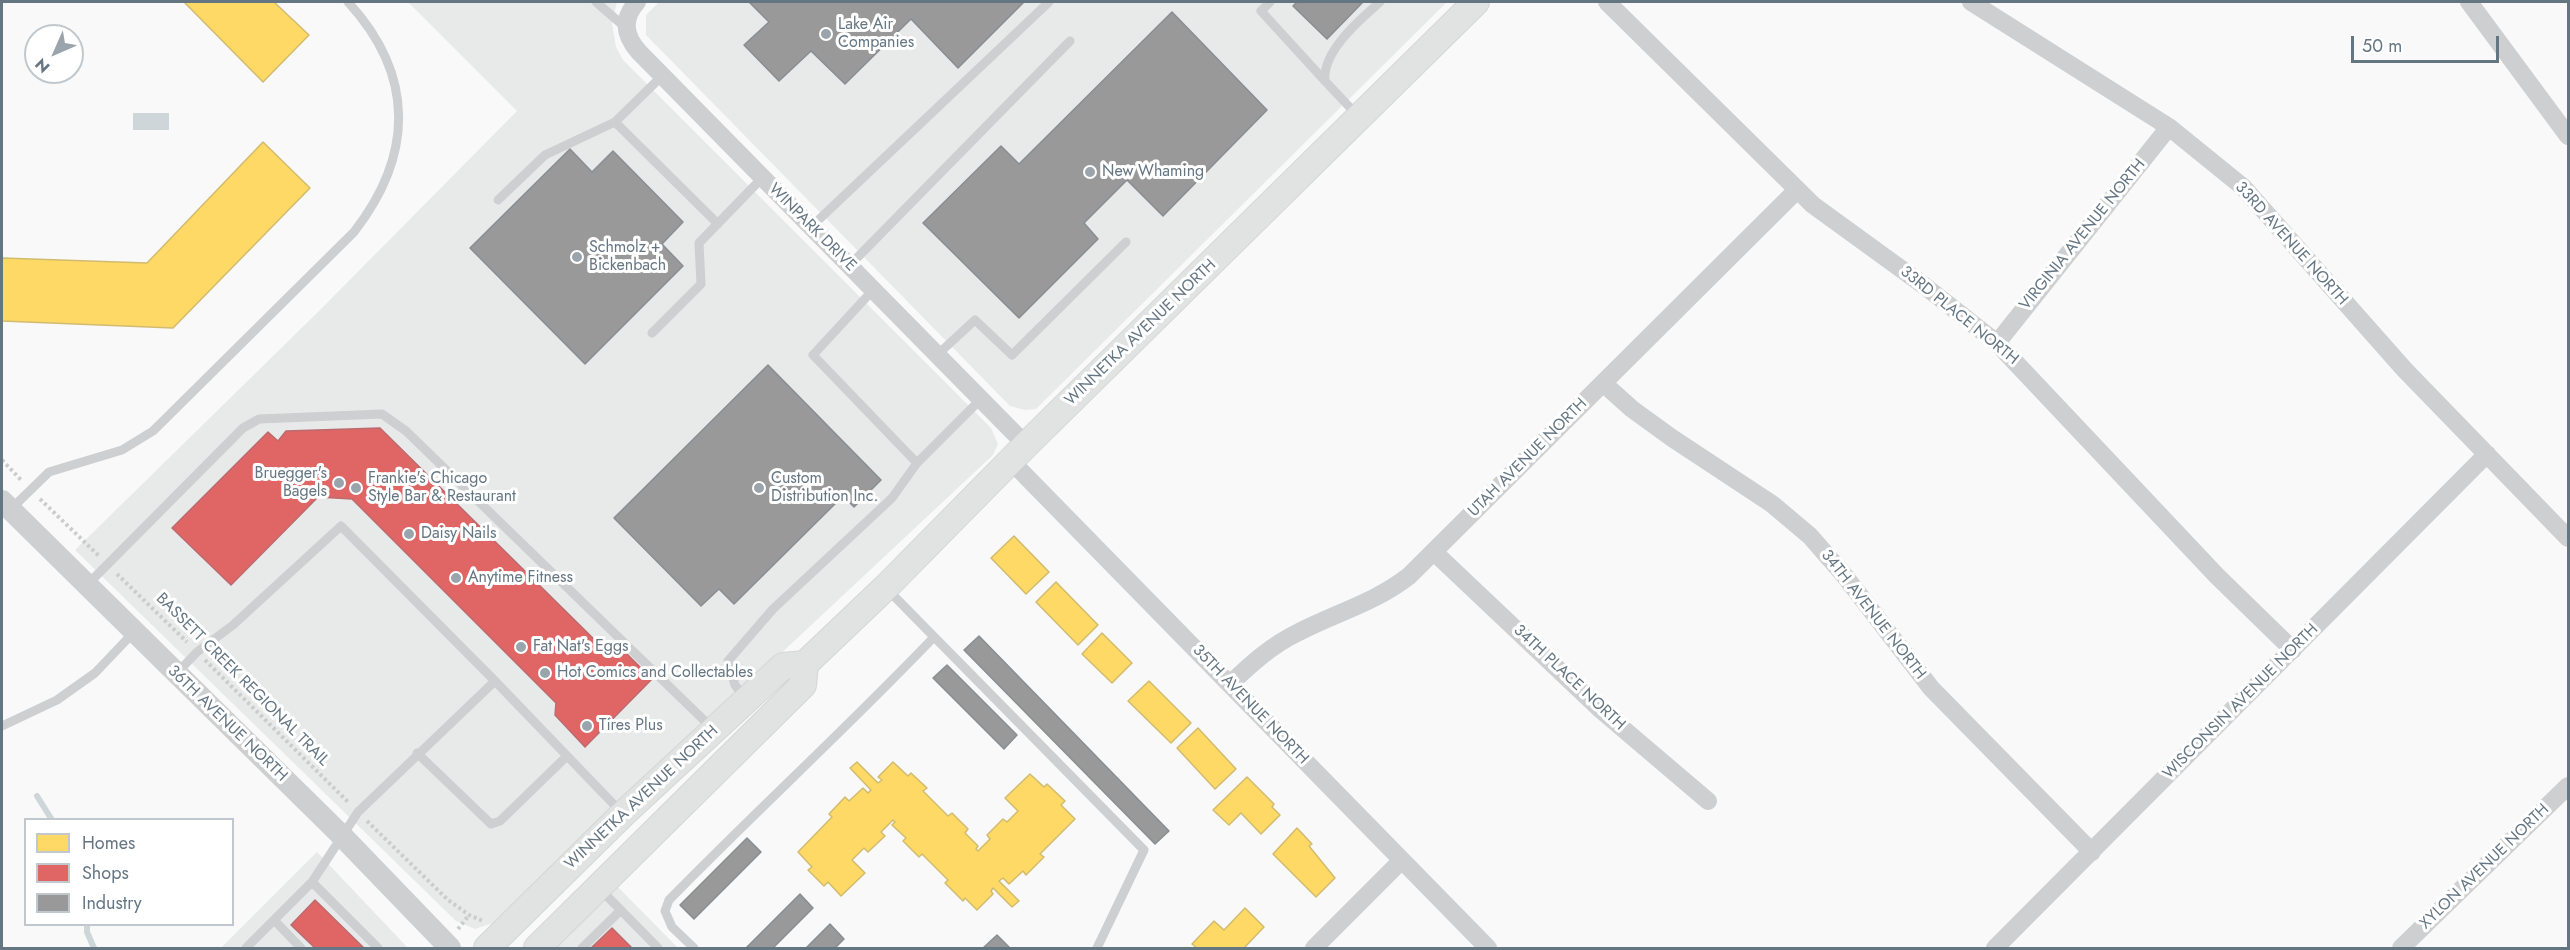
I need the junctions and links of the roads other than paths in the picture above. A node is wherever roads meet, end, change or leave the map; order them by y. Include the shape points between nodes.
1 (348, 2) edge
2 (596, 2) edge
3 (637, 2) edge
4 (1049, 2) edge
5 (1270, 2) edge
6 (1380, 2) edge
7 (1476, 2) edge
8 (1607, 2) edge
9 (1971, 2) edge
10 (2469, 2) edge
11 (625, 27) junction
12 (1070, 41) dead end
13 (662, 76) junction
14 (1325, 81) junction
15 (1359, 117) junction
16 (615, 122) junction
17 (2169, 127) junction
18 (2568, 136) edge
19 (762, 178) junction
20 (1796, 191) junction
21 (498, 200) dead end
22 (718, 224) junction
23 (811, 227) junction
24 (1126, 242) dead end
25 (849, 266) junction
26 (873, 290) junction
27 (652, 333) dead end
28 (1997, 343) junction
29 (937, 356) junction
30 (1603, 383) junction
31 (981, 399) junction
32 (1018, 453) junction
33 (2487, 454) junction
34 (917, 463) junction
35 (6, 505) edge
36 (2568, 538) edge
37 (1434, 552) junction
38 (87, 585) junction
39 (885, 587) junction
40 (134, 633) junction
41 (934, 637) junction
42 (2293, 650) junction
43 (805, 664) junction
44 (176, 674) junction
45 (495, 681) junction
46 (1230, 684) junction
47 (747, 699) junction
48 (2, 726) edge
49 (714, 729) junction
50 (417, 753) junction
51 (567, 756) junction
52 (2568, 786) edge
53 (1708, 801) dead end
54 (623, 814) junction
55 (342, 836) junction
56 (2092, 852) junction
57 (1402, 860) junction
58 (312, 882) junction
59 (598, 887) junction
60 (621, 910) junction
61 (274, 920) junction
62 (544, 946) edge
63 (246, 948) edge
64 (301, 948) edge
65 (378, 948) edge
66 (450, 948) edge
67 (487, 948) edge
68 (582, 948) edge
69 (658, 948) edge
70 (693, 948) edge
71 (1097, 948) edge
72 (1314, 948) edge
73 (1488, 948) edge
74 (1995, 948) edge
75 (2401, 948) edge

1 - 35 lane via 380,46 397,88 399,129 394,157 375,205 354,232 153,431 122,450 49,472
2 - 11 lane
3 - 11 street via 627,15
4 - 23 lane
5 - 14 lane via 1261,11
6 - 14 lane via 1355,26 1327,63
7 - 15 main road, WINNETKA AVENUE NORTH
8 - 20 street, 33RD PLACE NORTH
9 - 17 street, 33RD AVENUE NORTH
10 - 18 street
11 - 13 street, WINPARK DRIVE via 629,40
12 - 25 lane
13 - 16 lane
13 - 19 street, WINPARK DRIVE
14 - 15 lane
15 - 32 main road, WINNETKA AVENUE NORTH
16 - 21 lane via 545,155
16 - 22 lane
17 - 28 street, VIRGINIA AVENUE NORTH
17 - 33 street, 33RD AVENUE NORTH via 2243,187 2396,360
19 - 22 lane
19 - 23 street, WINPARK DRIVE
20 - 28 street, 33RD PLACE NORTH
20 - 30 street, UTAH AVENUE NORTH
22 - 27 lane via 699,243 701,284
23 - 25 street, WINPARK DRIVE
24 - 29 lane via 1012,355 975,320
25 - 26 street, WINPARK DRIVE
26 - 29 street, WINPARK DRIVE
26 - 34 lane via 813,355
28 - 42 street, 33RD PLACE NORTH via 2217,576
29 - 31 street, WINPARK DRIVE
30 - 37 street, UTAH AVENUE NORTH
30 - 56 street, 34TH AVENUE NORTH via 1672,438 1772,504 1810,537 1931,688
31 - 32 street, WINPARK DRIVE
31 - 34 lane
32 - 39 main road, WINNETKA AVENUE NORTH
32 - 46 street, 35TH AVENUE NORTH
33 - 36 street, 33RD AVENUE NORTH
33 - 42 street, WISCONSIN AVENUE NORTH
34 - 47 lane via 892,498 773,609 728,661 735,685
35 - 38 street, 36TH AVENUE NORTH
37 - 46 street, UTAH AVENUE NORTH via 1388,593 1298,632 1260,655
37 - 53 street, 34TH PLACE NORTH via 1601,710
38 - 40 street, 36TH AVENUE NORTH
38 - 49 lane via 243,428 259,419 382,414 406,430
39 - 41 lane
39 - 43 main road, WINNETKA AVENUE NORTH
40 - 44 street, 36TH AVENUE NORTH
40 - 48 lane via 95,673 57,700
41 - 70 lane via 669,900 665,911 672,927
41 - 71 lane via 1143,850
42 - 56 street, WISCONSIN AVENUE NORTH
43 - 47 main road, WINNETKA AVENUE NORTH via 783,666
43 - 59 main road, WINNETKA AVENUE NORTH via 803,685
44 - 45 lane via 196,652 233,625 341,526
44 - 55 street, 36TH AVENUE NORTH
45 - 50 lane
45 - 51 lane
46 - 57 street, 35TH AVENUE NORTH
47 - 49 main road, WINNETKA AVENUE NORTH
49 - 54 main road, WINNETKA AVENUE NORTH
50 - 51 lane via 491,824 500,821
50 - 55 lane via 358,812
51 - 54 lane
52 - 75 street, XYLON AVENUE NORTH
54 - 67 main road, WINNETKA AVENUE NORTH
55 - 58 lane
55 - 66 street, 36TH AVENUE NORTH
56 - 74 street, WISCONSIN AVENUE NORTH
57 - 72 street
57 - 73 street, 35TH AVENUE NORTH
58 - 61 lane
58 - 65 lane
59 - 60 lane
59 - 62 main road, WINNETKA AVENUE NORTH
60 - 68 lane
60 - 69 lane
61 - 63 lane
61 - 64 lane

